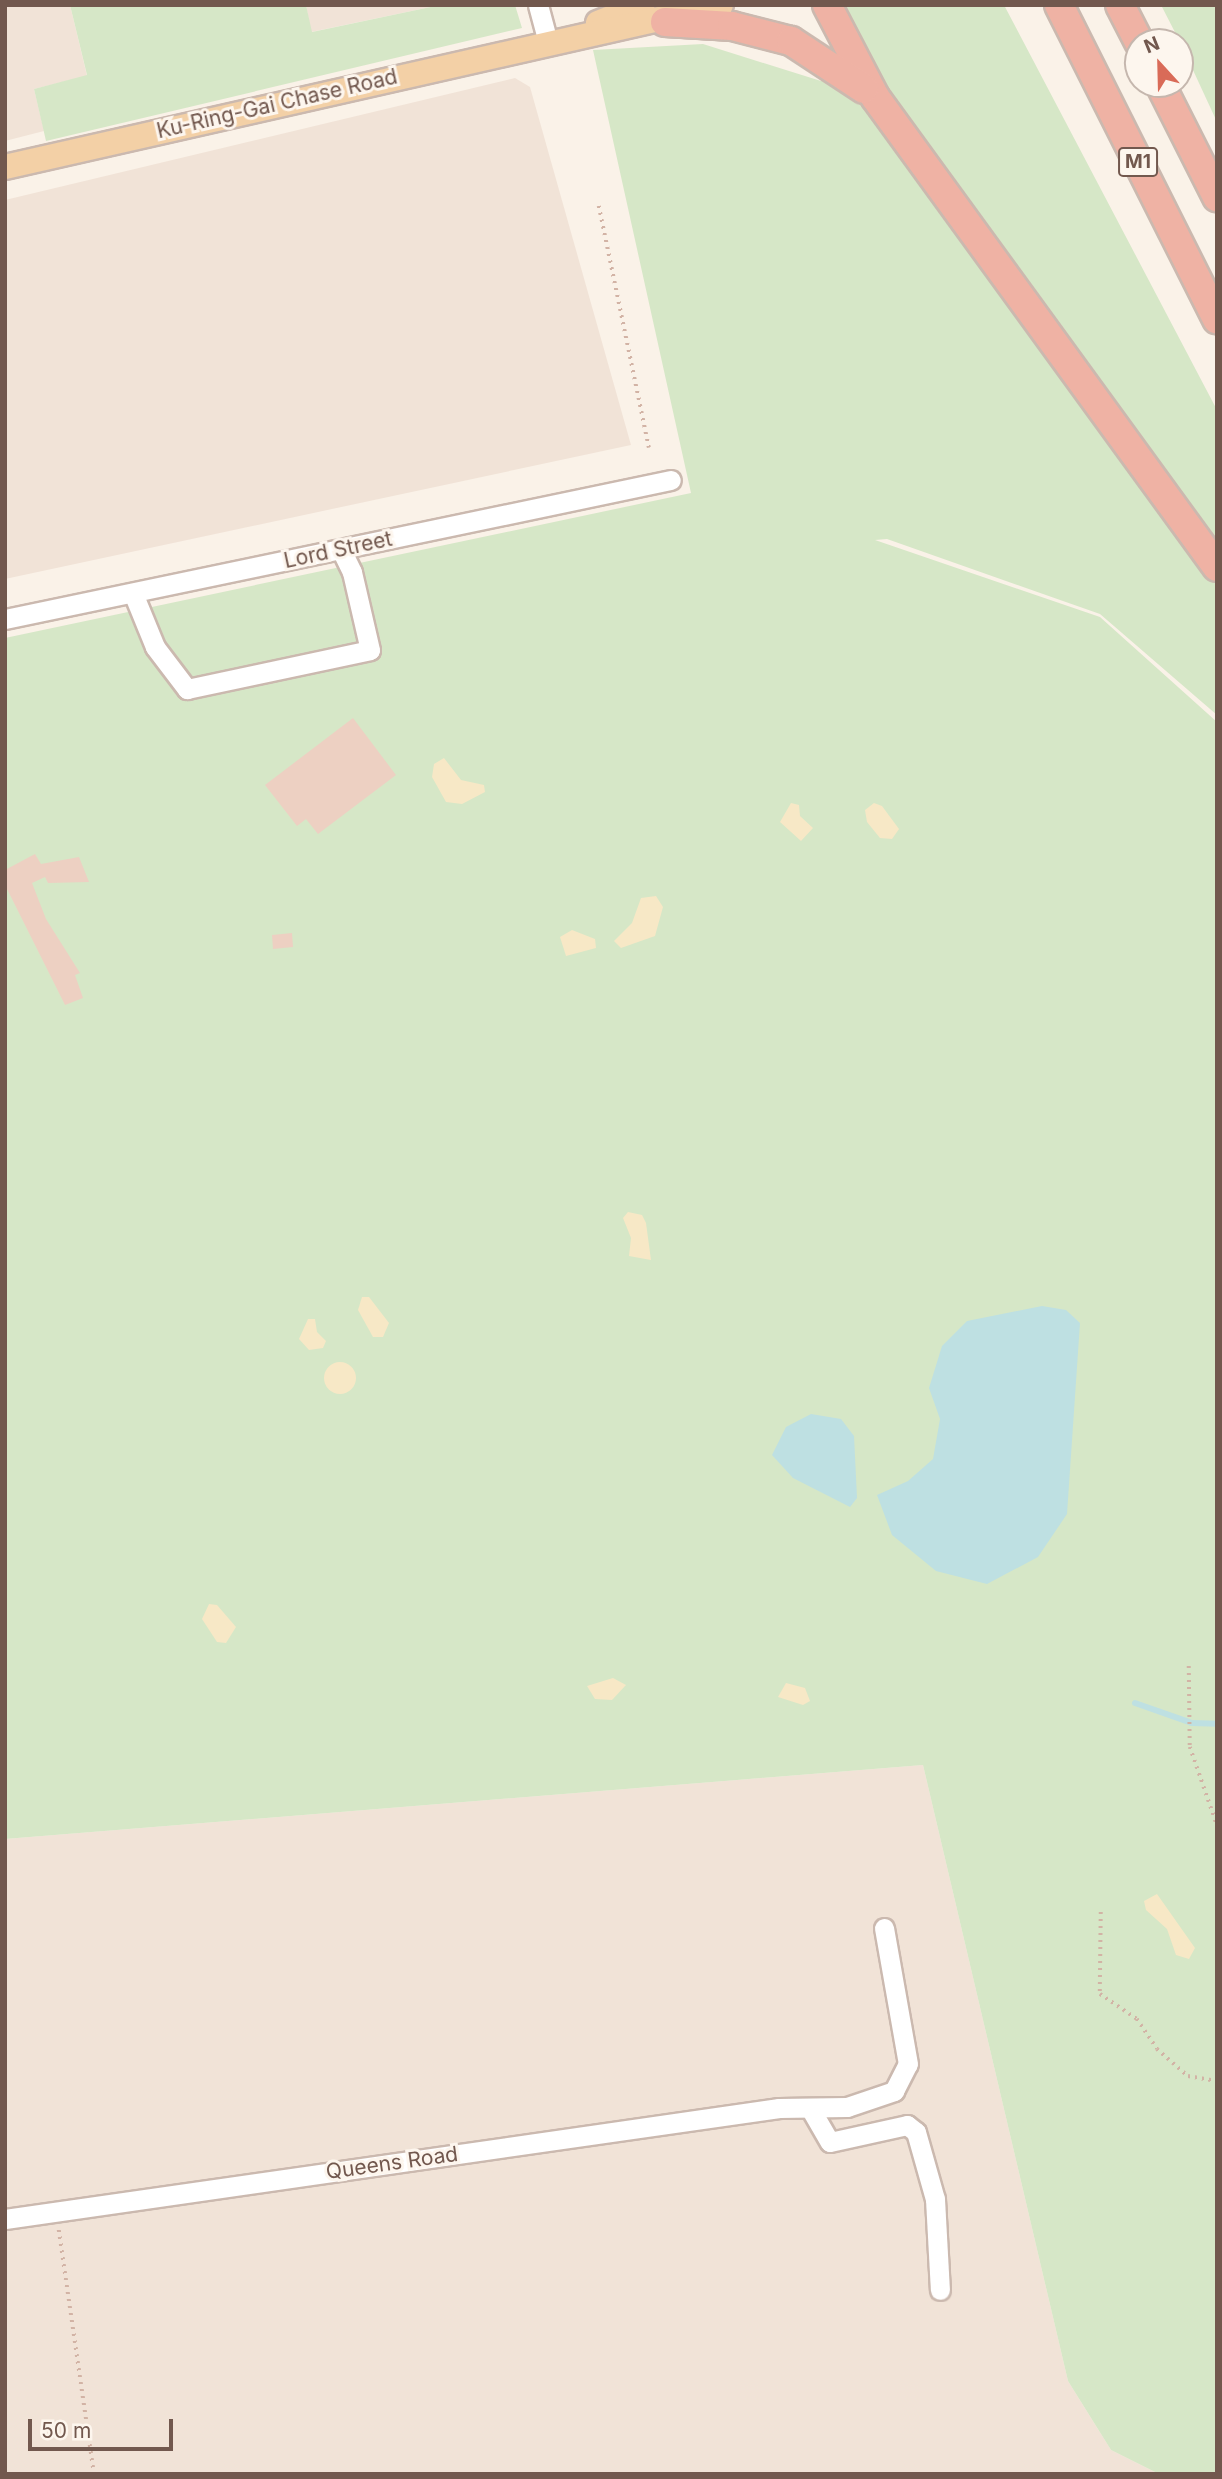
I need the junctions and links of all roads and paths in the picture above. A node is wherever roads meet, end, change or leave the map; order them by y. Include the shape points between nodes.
1 (538, 5) edge
2 (721, 5) edge
3 (827, 5) edge
4 (1059, 5) edge
5 (1120, 5) edge
6 (654, 14) edge
7 (1132, 28) edge
8 (548, 43) junction
9 (875, 97) junction
10 (1167, 98) edge
11 (5, 167) edge
12 (1217, 197) edge
13 (599, 206) dead end
14 (1217, 319) edge
15 (649, 448) dead end
16 (671, 480) dead end
17 (341, 549) junction
18 (1217, 567) edge
19 (133, 593) junction
20 (5, 619) edge
21 (1189, 1666) dead end
22 (1217, 1825) edge
23 (1101, 1912) dead end
24 (884, 1928) dead end
25 (1217, 2081) edge
26 (810, 2108) junction
27 (5, 2219) edge
28 (60, 2235) dead end
29 (940, 2290) dead end
30 (94, 2474) edge

1 - 8 street
2 - 6 main road, Ku-Ring-Gai Chase Road
3 - 9 highway
4 - 14 highway, M1
5 - 7 highway
6 - 8 main road, Ku-Ring-Gai Chase Road
6 - 9 highway via 791,41
8 - 11 main road, Ku-Ring-Gai Chase Road
9 - 18 highway
10 - 12 highway, M1
13 - 15 path
16 - 17 street, Lord Street
17 - 19 street, Lord Street
17 - 19 street via 352,572 370,650 187,689 155,648
19 - 20 street, Lord Street
21 - 22 path via 1188,1736
23 - 25 path via 1100,1994 1137,2020 1157,2049 1188,2076
24 - 26 street, Queens Road via 908,2064 894,2091 847,2107
26 - 27 street, Queens Road via 779,2108
26 - 29 street via 830,2142 907,2125 916,2132 936,2199
28 - 30 path

